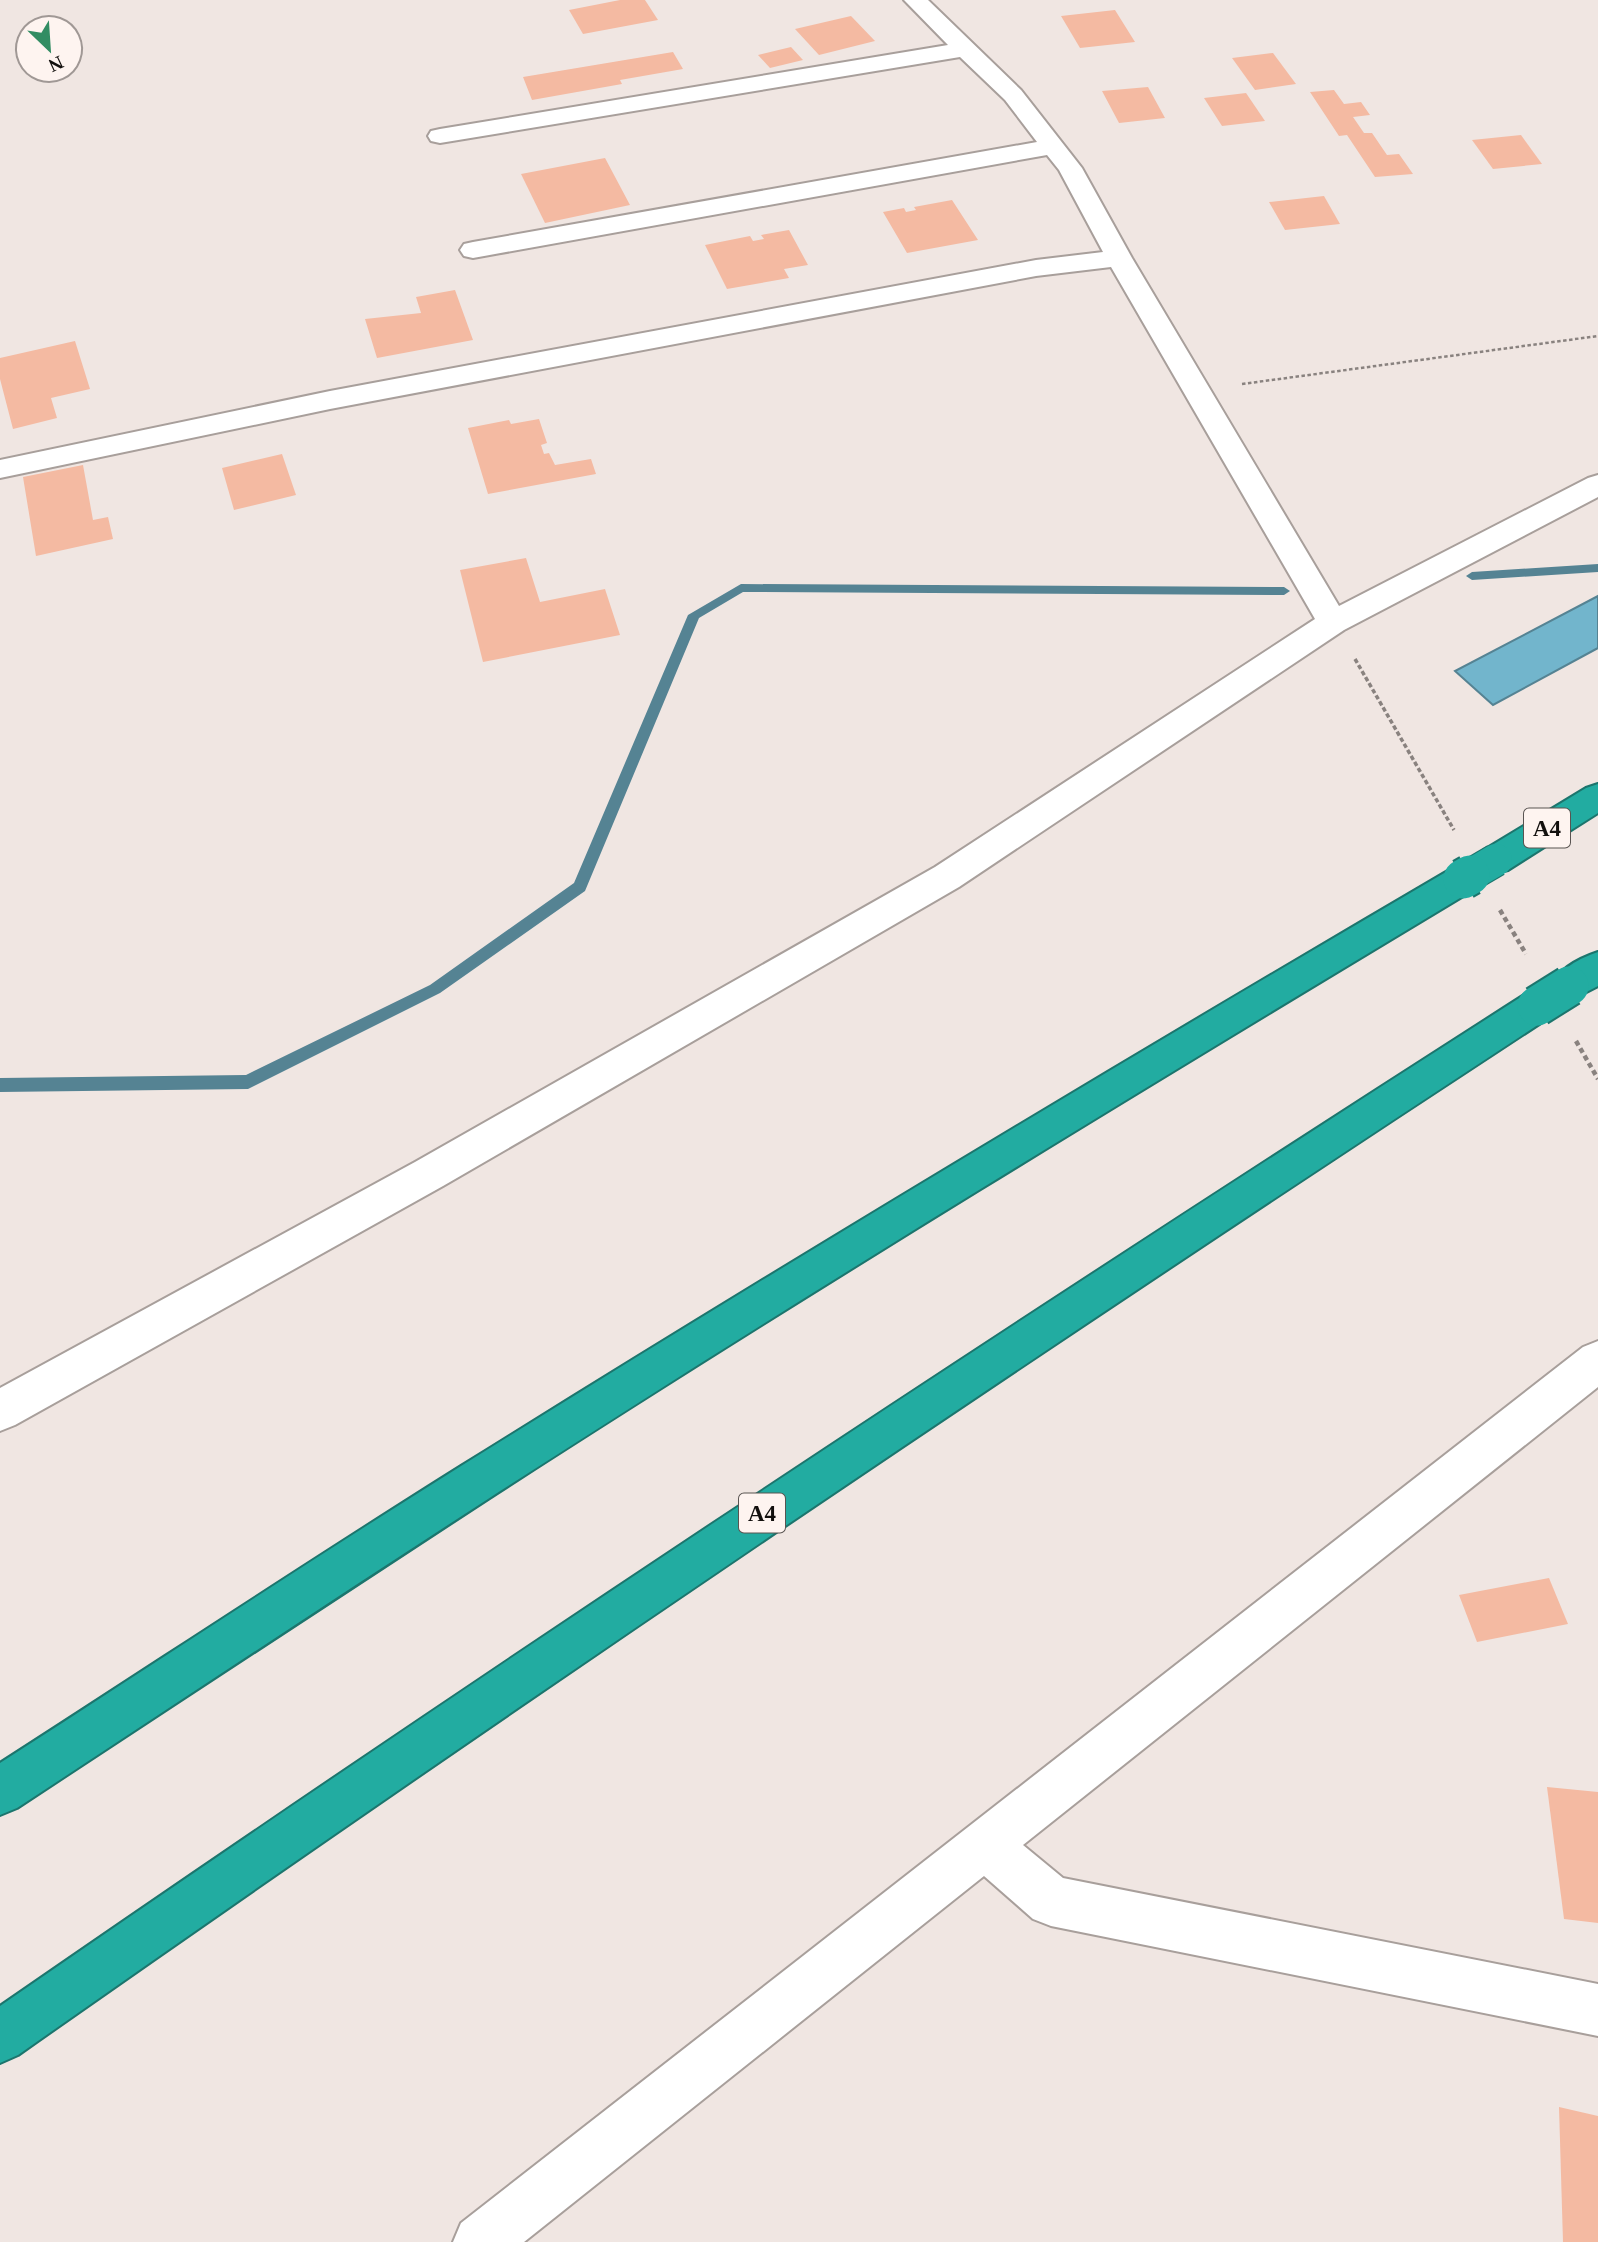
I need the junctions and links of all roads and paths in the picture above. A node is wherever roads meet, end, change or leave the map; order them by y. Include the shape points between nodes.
1 (915, 0) edge
2 (965, 49) junction
3 (440, 136) dead end
4 (1053, 147) junction
5 (473, 250) dead end
6 (1119, 258) junction
7 (1598, 336) edge
8 (1197, 390) junction
9 (0, 469) edge
10 (1598, 485) edge
11 (1333, 622) junction
12 (1598, 797) edge
13 (1568, 986) edge
14 (1598, 1362) edge
15 (0, 1411) edge
16 (0, 1791) edge
17 (985, 1844) junction
18 (1598, 2010) edge
19 (0, 2037) edge
20 (480, 2242) edge

1 - 2 street
2 - 3 street
2 - 4 street via 1013,95
4 - 5 street
4 - 6 street
6 - 8 street
6 - 9 street via 1036,268 330,400
7 - 8 path
8 - 11 street
10 - 11 street
11 - 15 street via 947,877 429,1174
12 - 16 highway, A4 via 846,1251 470,1485
13 - 19 highway, A4 via 762,1513
14 - 17 street
17 - 18 street via 1051,1901
17 - 20 street

